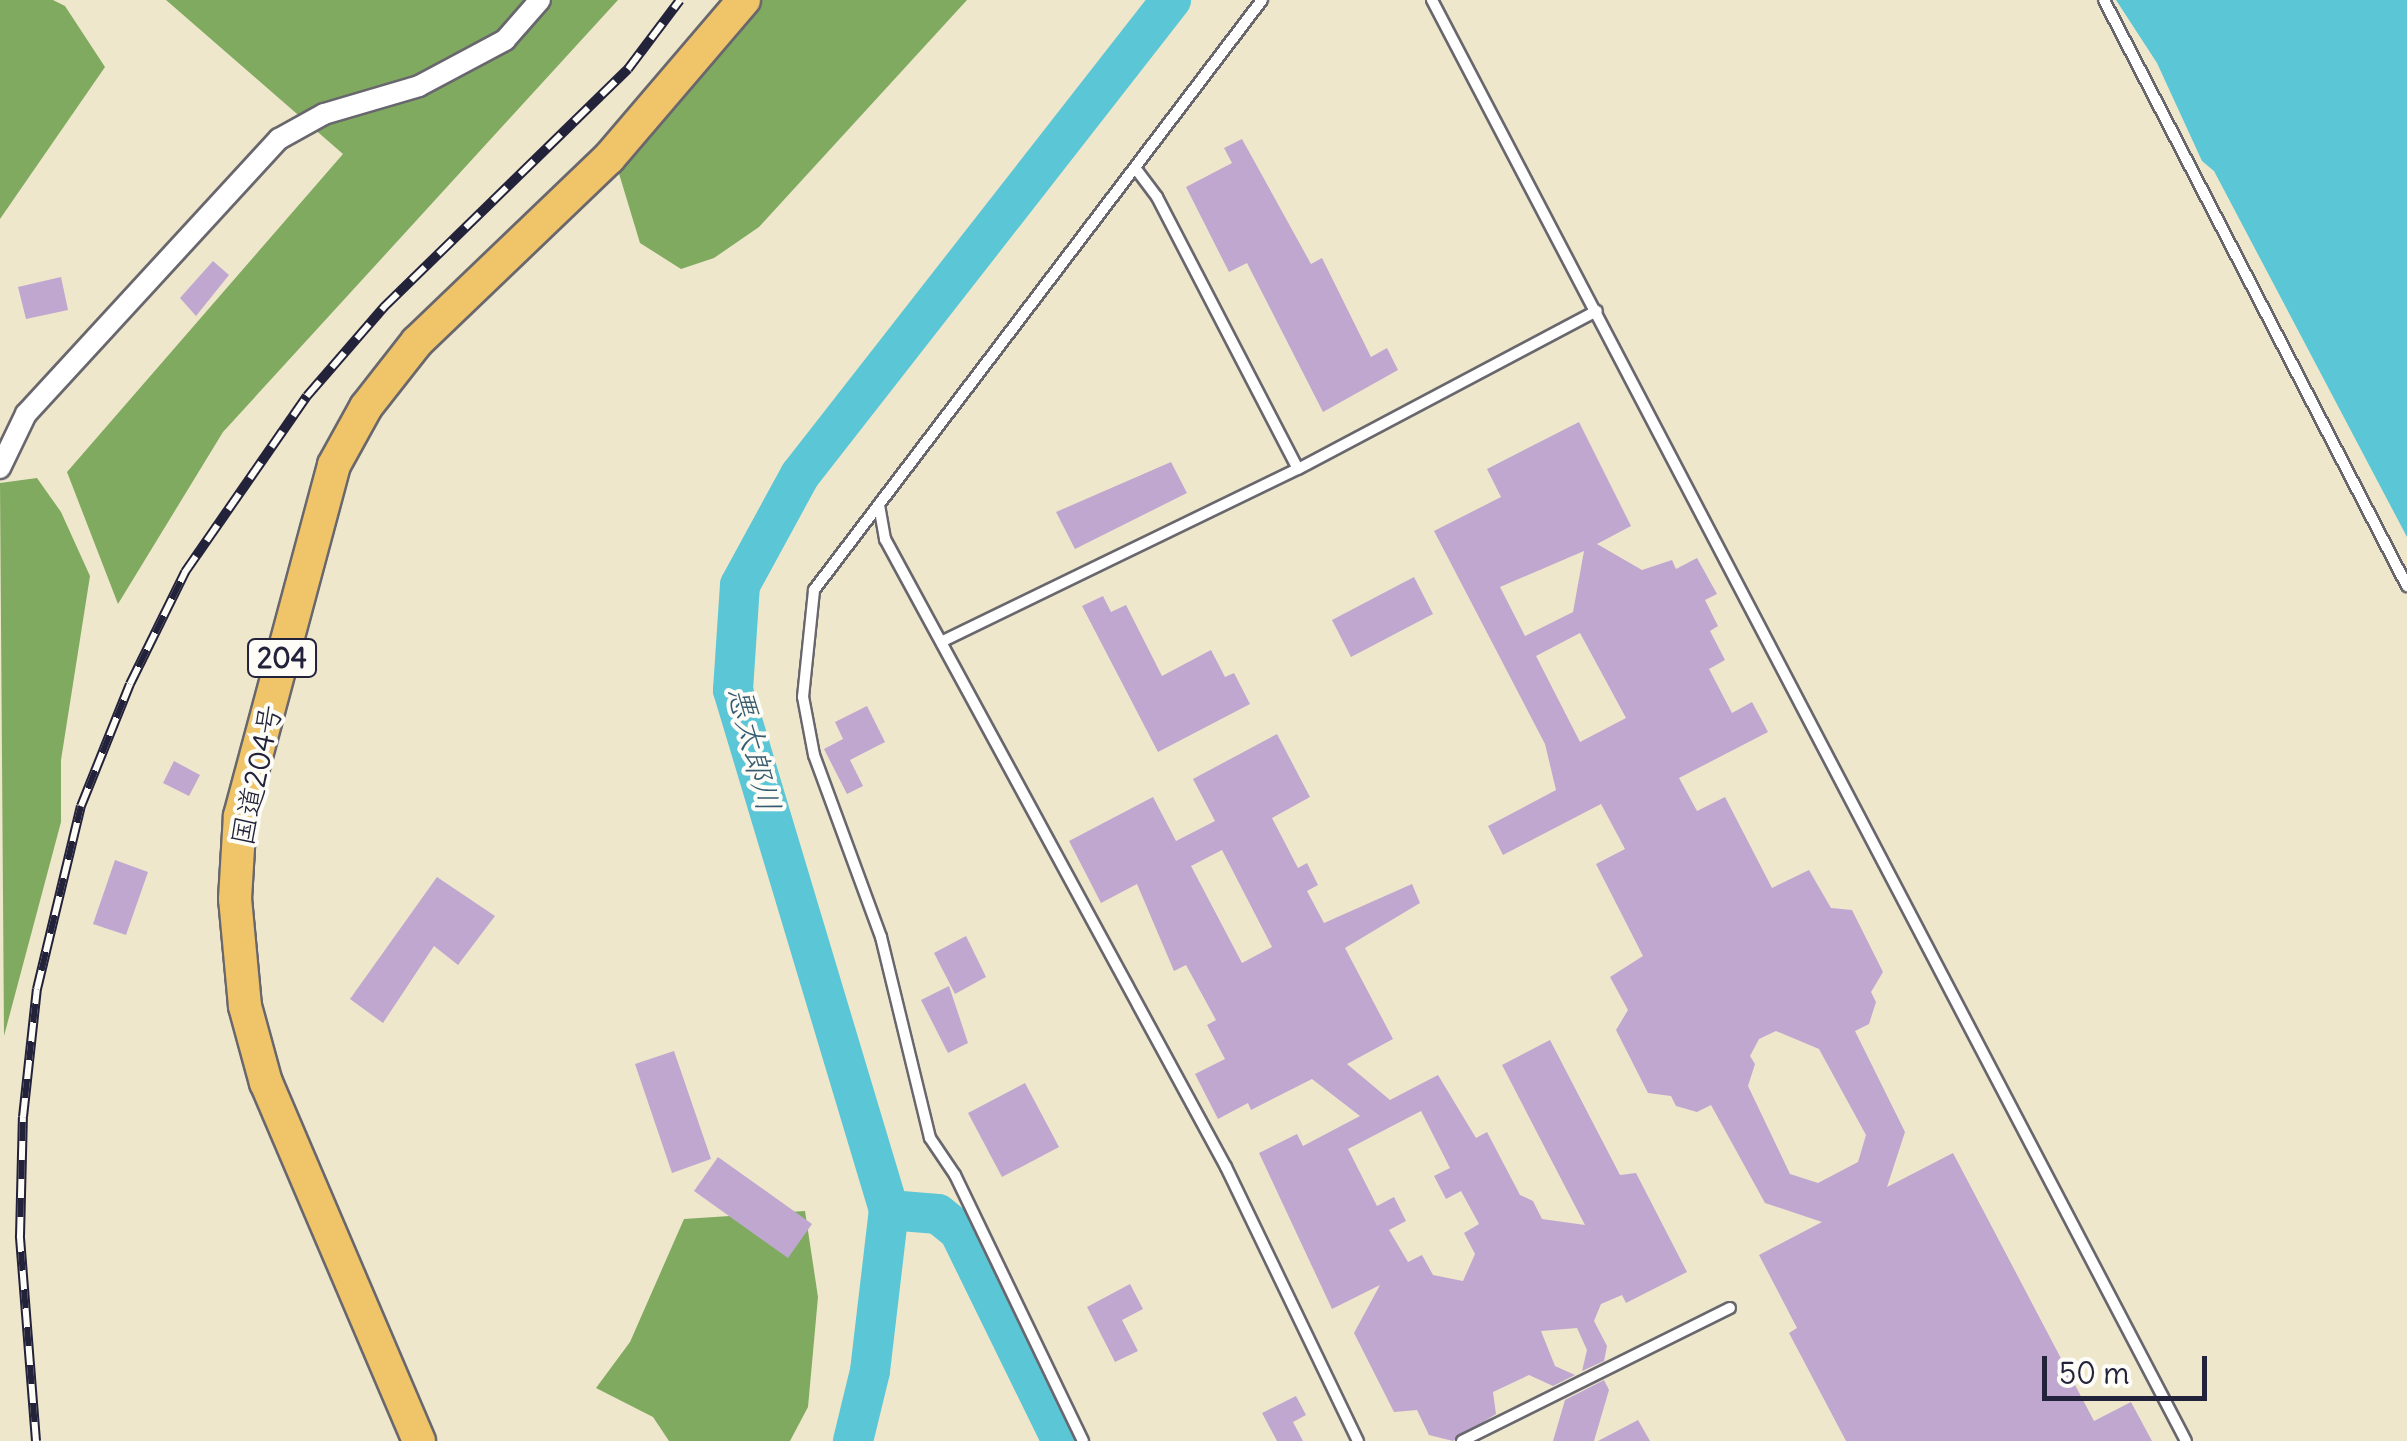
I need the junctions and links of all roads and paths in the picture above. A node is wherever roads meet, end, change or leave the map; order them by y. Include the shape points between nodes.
1 (540, 0) edge
2 (744, 0) edge
3 (1262, 0) edge
4 (1432, 0) edge
5 (2104, 0) edge
6 (1136, 169) junction
7 (1597, 311) junction
8 (0, 468) edge
9 (1298, 469) junction
10 (879, 505) junction
11 (2407, 586) edge
12 (943, 641) junction
13 (1730, 1308) dead end
14 (418, 1441) edge
15 (1083, 1441) edge
16 (1358, 1441) edge
17 (1462, 1441) edge
18 (2186, 1441) edge

1 - 8 street via 504,40 436,77 324,114 279,139 26,414
2 - 14 highway, 国道204号 / 204 via 609,158 417,342 366,407 334,465 240,816 236,899 245,1006 266,1082
3 - 6 lane
4 - 7 lane
5 - 11 lane
6 - 9 lane
6 - 10 lane
7 - 9 lane
7 - 18 lane
9 - 12 lane
10 - 12 lane via 885,540
10 - 15 lane via 814,590 802,697 814,755 880,937 930,1138 955,1176
12 - 16 lane via 1226,1168
13 - 17 lane

